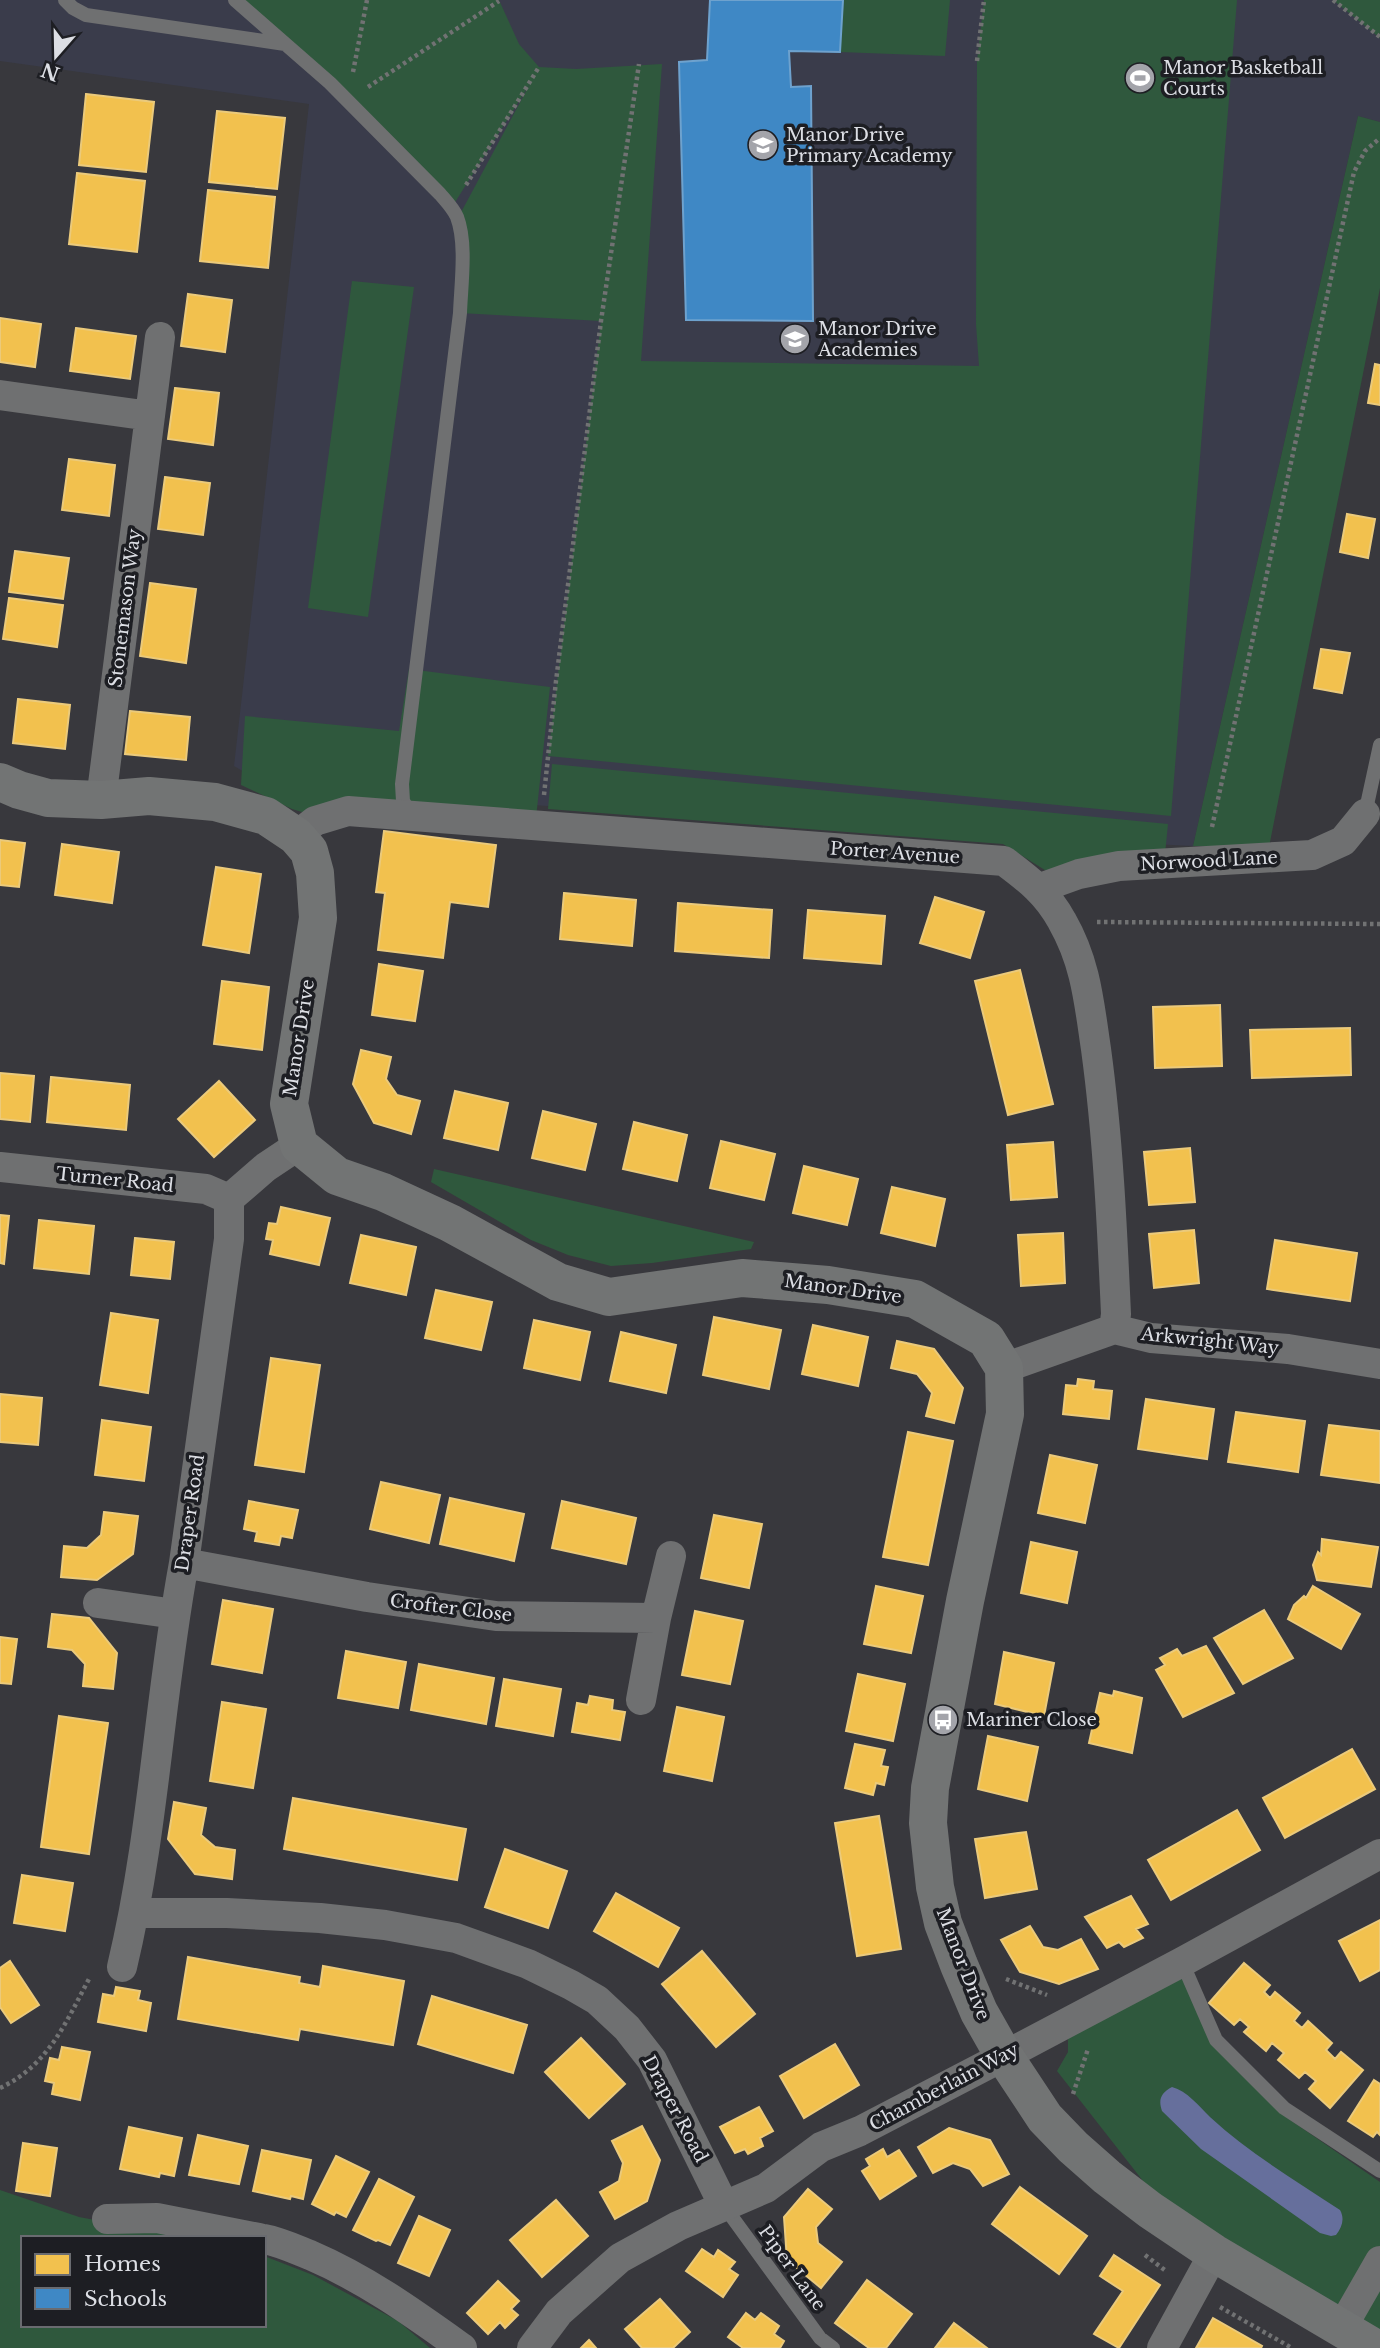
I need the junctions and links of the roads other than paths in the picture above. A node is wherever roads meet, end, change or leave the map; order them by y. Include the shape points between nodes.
1 (65, 0) edge
2 (236, 0) edge
3 (286, 44) junction
4 (160, 337) dead end
5 (0, 395) edge
6 (150, 416) junction
7 (1380, 745) edge
8 (0, 782) edge
9 (101, 800) junction
10 (400, 814) junction
11 (1365, 814) joint
12 (296, 836) junction
13 (1040, 888) junction
14 (299, 1145) junction
15 (0, 1167) edge
16 (229, 1199) junction
17 (1114, 1329) junction
18 (1380, 1364) edge
19 (1004, 1368) junction
20 (671, 1556) dead end
21 (184, 1563) junction
22 (98, 1603) dead end
23 (175, 1614) junction
24 (656, 1618) junction
25 (641, 1700) dead end
26 (1380, 1854) edge
27 (135, 1913) junction
28 (1182, 1962) junction
29 (122, 1967) road end
30 (1004, 2056) junction
31 (1380, 2171) edge
32 (724, 2206) junction
33 (107, 2218) dead end
34 (252, 2236) edge
35 (266, 2239) edge
36 (1214, 2253) junction
37 (1380, 2261) edge
38 (1341, 2329) junction
39 (462, 2348) edge
40 (532, 2348) edge
41 (833, 2348) edge
42 (1162, 2348) edge
43 (1375, 2348) edge

1 - 3 lane via 86,15
2 - 3 lane
3 - 10 lane via 452,207 462,239 460,313
4 - 6 street, Stonemason Way
5 - 6 street
6 - 9 street, Stonemason Way
7 - 11 lane
8 - 9 street, Manor Drive via 48,798
9 - 12 street, Manor Drive via 149,796 215,802 266,816
10 - 12 street, Porter Avenue via 348,811 315,821
10 - 13 street, Porter Avenue via 1004,861
11 - 13 street, Norwood Lane via 1343,841 1312,856 1119,866
12 - 14 street, Manor Drive via 309,851 315,873 318,918 289,1104
13 - 17 street, Porter Avenue via 1062,921 1086,976 1103,1096
14 - 16 street
14 - 19 street, Manor Drive via 337,1176 450,1223 558,1282 609,1297 742,1278 915,1299 986,1339
15 - 16 street, Turner Road via 206,1189
16 - 21 street, Draper Road via 229,1239
17 - 18 street, Arkwright Way via 1151,1338 1288,1349
17 - 19 street
19 - 30 street, Manor Drive via 1005,1414 934,1757 928,1823 934,1887 943,1923 979,2012
20 - 24 street
21 - 23 street, Draper Road
21 - 24 street, Crofter Close via 496,1616
22 - 23 street
23 - 27 street, Draper Road
24 - 25 street
26 - 28 street, Chamberlain Way
27 - 29 street, Draper Road
27 - 32 street, Draper Road via 226,1913 385,1925 456,1938 539,1969 597,2000 652,2060
28 - 30 street, Chamberlain Way
28 - 31 lane via 1216,2040 1284,2108
30 - 32 street, Chamberlain Way via 821,2147 766,2188
30 - 36 street, Manor Drive via 1045,2118 1073,2147 1150,2210
32 - 40 street, Chamberlain Way via 620,2258 559,2312
32 - 41 lane, Piper Lane via 820,2338
33 - 34 street via 157,2218
35 - 39 street via 339,2267
36 - 38 street, Manor Drive
36 - 42 street
37 - 38 street
38 - 43 street, Manor Drive

